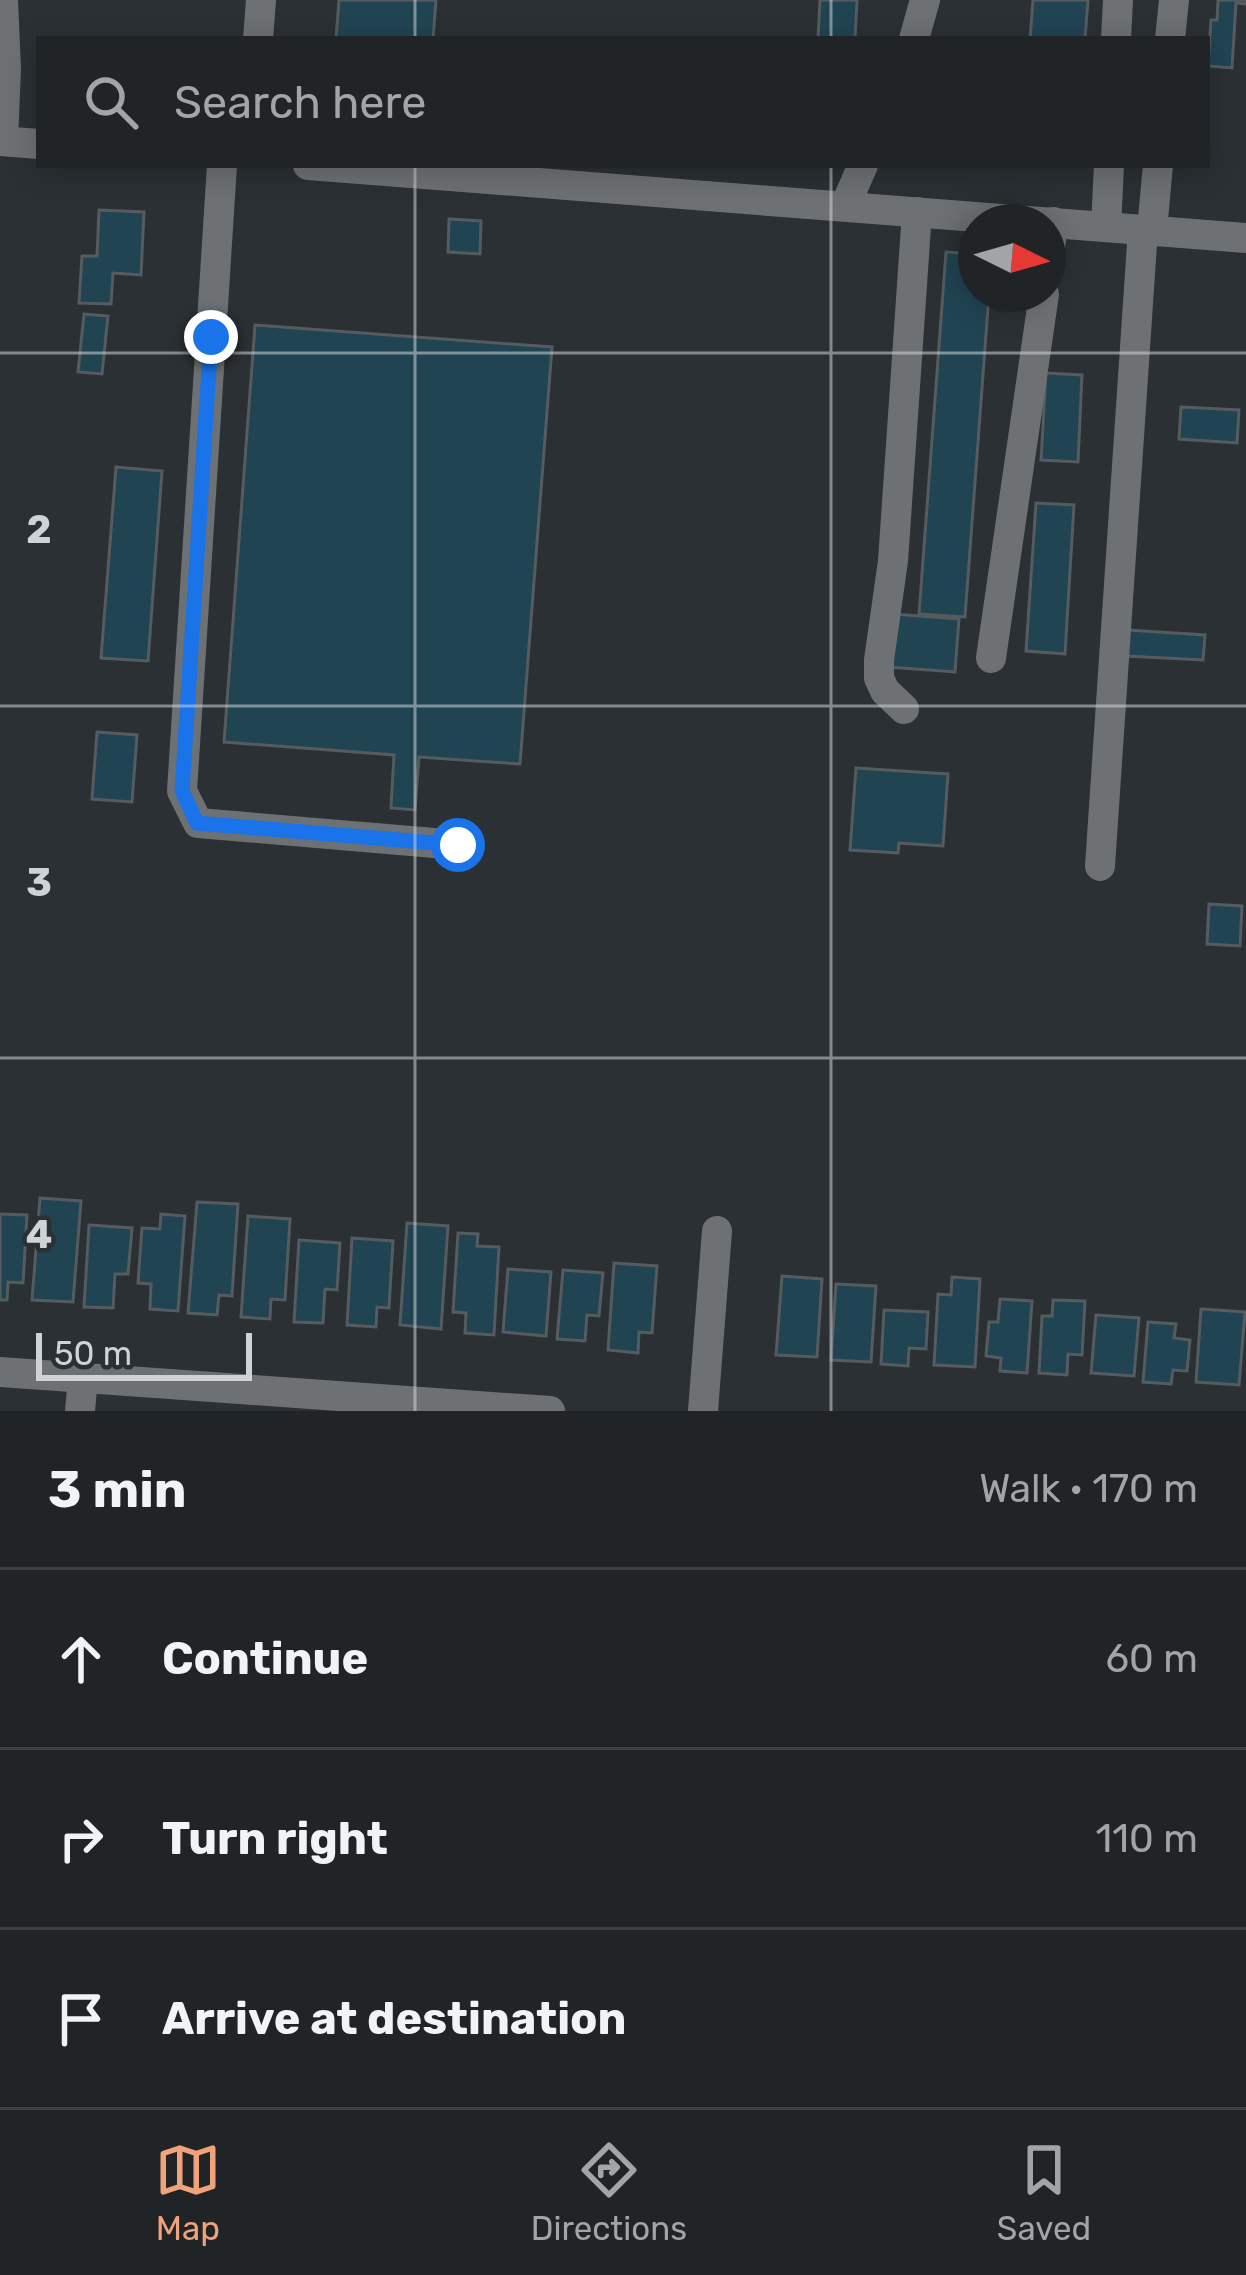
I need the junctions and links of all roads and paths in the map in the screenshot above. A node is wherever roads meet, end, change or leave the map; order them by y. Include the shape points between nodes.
1 (2, 0) edge
2 (261, 0) edge
3 (925, 0) edge
4 (1118, 0) edge
5 (1174, 0) edge
6 (258, 36) edge
7 (915, 36) edge
8 (1116, 36) edge
9 (1171, 36) edge
10 (1, 141) edge
11 (36, 144) edge
12 (222, 168) edge
13 (347, 168) edge
14 (862, 168) edge
15 (1109, 168) edge
16 (1158, 168) edge
17 (845, 206) junction
18 (917, 212) junction
19 (958, 215) edge
20 (1066, 223) edge
21 (1106, 226) junction
22 (1148, 229) junction
23 (1246, 238) edge
24 (1042, 312) edge
25 (991, 658) dead end
26 (904, 710) dead end
27 (458, 845) dead end
28 (1100, 866) dead end
29 (717, 1231) dead end
30 (0, 1372) edge
31 (82, 1378) junction
32 (434, 1407) edge
33 (80, 1411) edge
34 (550, 1411) edge
35 (703, 1411) edge

1 - 10 street
2 - 6 street
3 - 7 street
4 - 8 street
5 - 9 street
10 - 11 street
12 - 27 street via 182,791 197,823
13 - 17 street
14 - 17 street
15 - 21 street
16 - 22 street
17 - 18 street
18 - 19 street
18 - 26 street via 893,561 878,660 886,691
20 - 21 street
21 - 22 street
22 - 23 street
22 - 28 street
24 - 25 street
29 - 35 street
30 - 31 street
31 - 32 street
31 - 33 street
32 - 34 street

